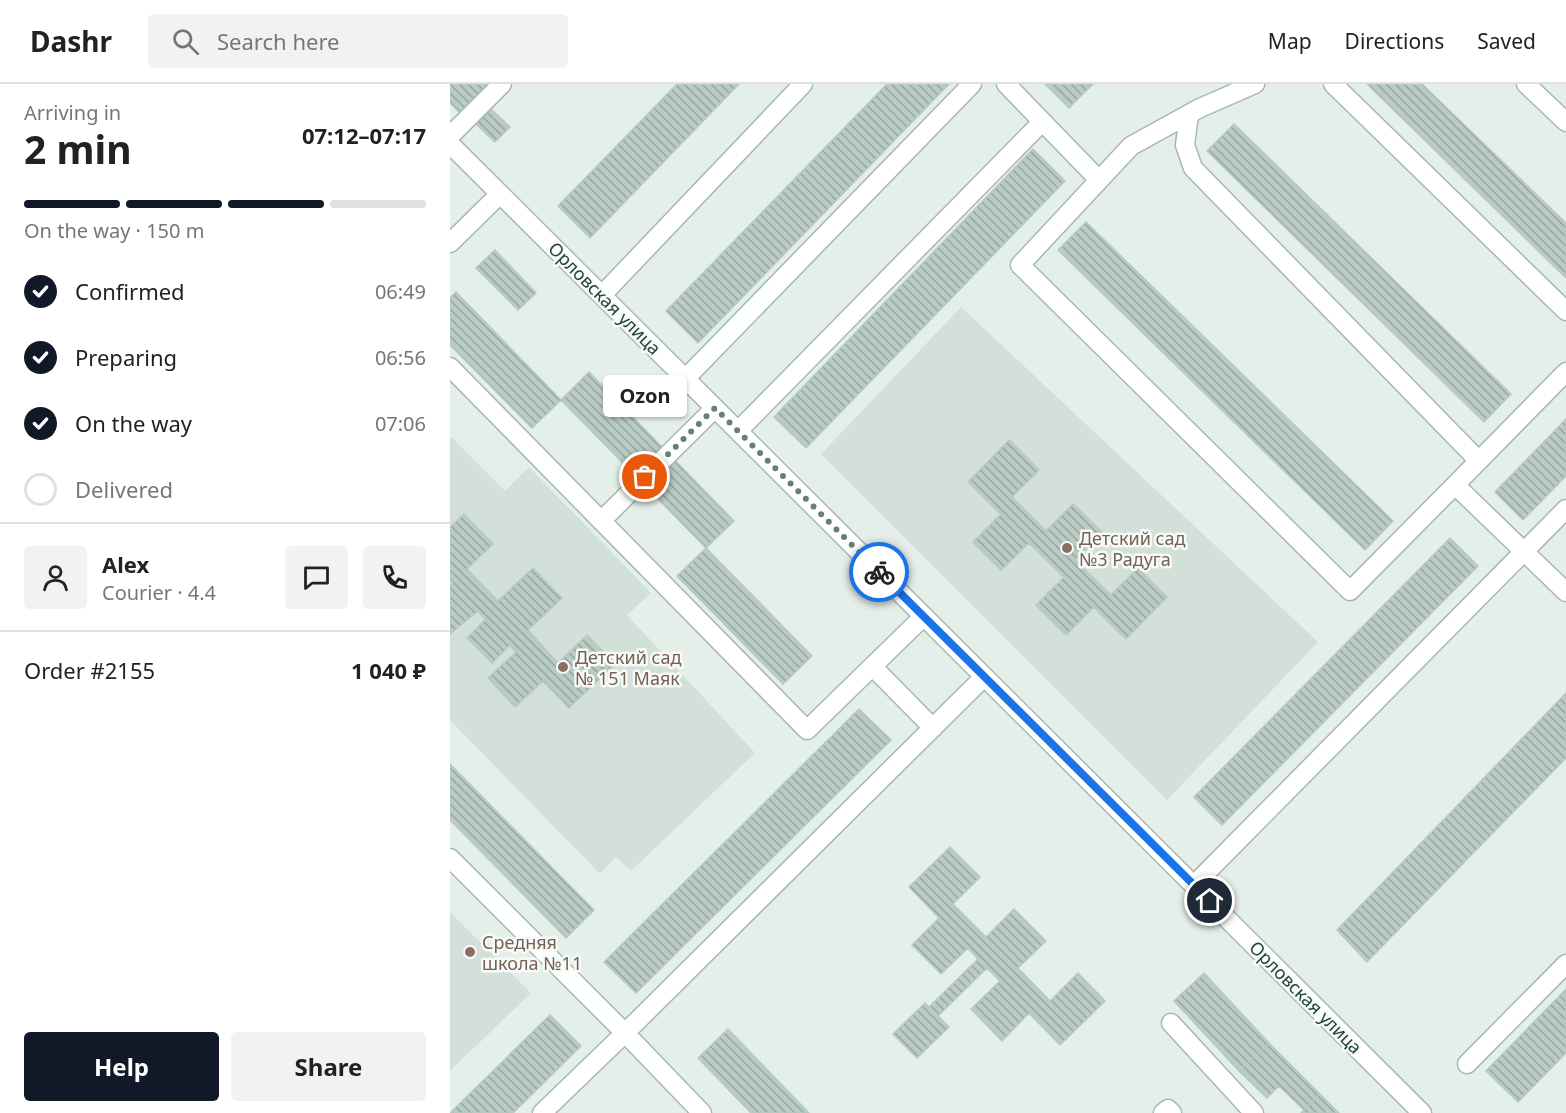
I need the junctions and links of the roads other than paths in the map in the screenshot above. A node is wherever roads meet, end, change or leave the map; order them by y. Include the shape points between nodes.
1 (501, 84) edge
2 (803, 84) edge
3 (972, 84) edge
4 (1006, 84) edge
5 (1255, 84) edge
6 (1333, 84) edge
7 (1526, 84) edge
8 (1189, 114) junction
9 (1566, 122) edge
10 (1041, 123) junction
11 (450, 136) edge
12 (450, 144) edge
13 (1099, 180) junction
14 (500, 194) junction
15 (450, 243) edge
16 (602, 295) junction
17 (1566, 311) edge
18 (450, 367) edge
19 (1566, 372) edge
20 (685, 379) junction
21 (715, 408) junction
22 (738, 431) junction
23 (1479, 461) junction
24 (1455, 485) junction
25 (1566, 509) edge
26 (601, 521) junction
27 (1524, 552) junction
28 (1566, 592) edge
29 (924, 616) junction
30 (873, 667) junction
31 (984, 677) junction
32 (933, 728) junction
33 (450, 858) edge
34 (1194, 885) junction
35 (1566, 964) edge
36 (1171, 1023) dead end
37 (625, 1033) junction
38 (1467, 1064) dead end
39 (542, 1113) edge
40 (702, 1113) edge
41 (1164, 1113) edge
42 (1172, 1113) edge
43 (1254, 1113) edge
44 (1422, 1113) edge

1 - 11 street
2 - 16 street
3 - 20 street
4 - 10 street
5 - 8 street
6 - 17 street
7 - 9 street
8 - 13 street via 1131,146
8 - 23 street via 1185,145 1193,168
10 - 13 street
10 - 22 street
12 - 14 street, Орловская улица
13 - 24 street via 1020,265 1350,591
14 - 15 street
14 - 16 street, Орловская улица
16 - 20 street, Орловская улица
18 - 26 street
19 - 23 street
20 - 21 street, Орловская улица
21 - 22 street, Орловская улица
21 - 26 street
22 - 29 street, Орловская улица
23 - 24 street
24 - 27 street
25 - 27 street
26 - 30 street via 807,730
27 - 28 street
27 - 34 street
29 - 30 street
29 - 31 street, Орловская улица
30 - 32 street
31 - 32 street
31 - 34 street, Орловская улица
32 - 37 street
33 - 37 street
34 - 44 street, Орловская улица
35 - 38 street
36 - 43 street
37 - 39 street
37 - 40 street
41 - 42 street via 1168,1109

